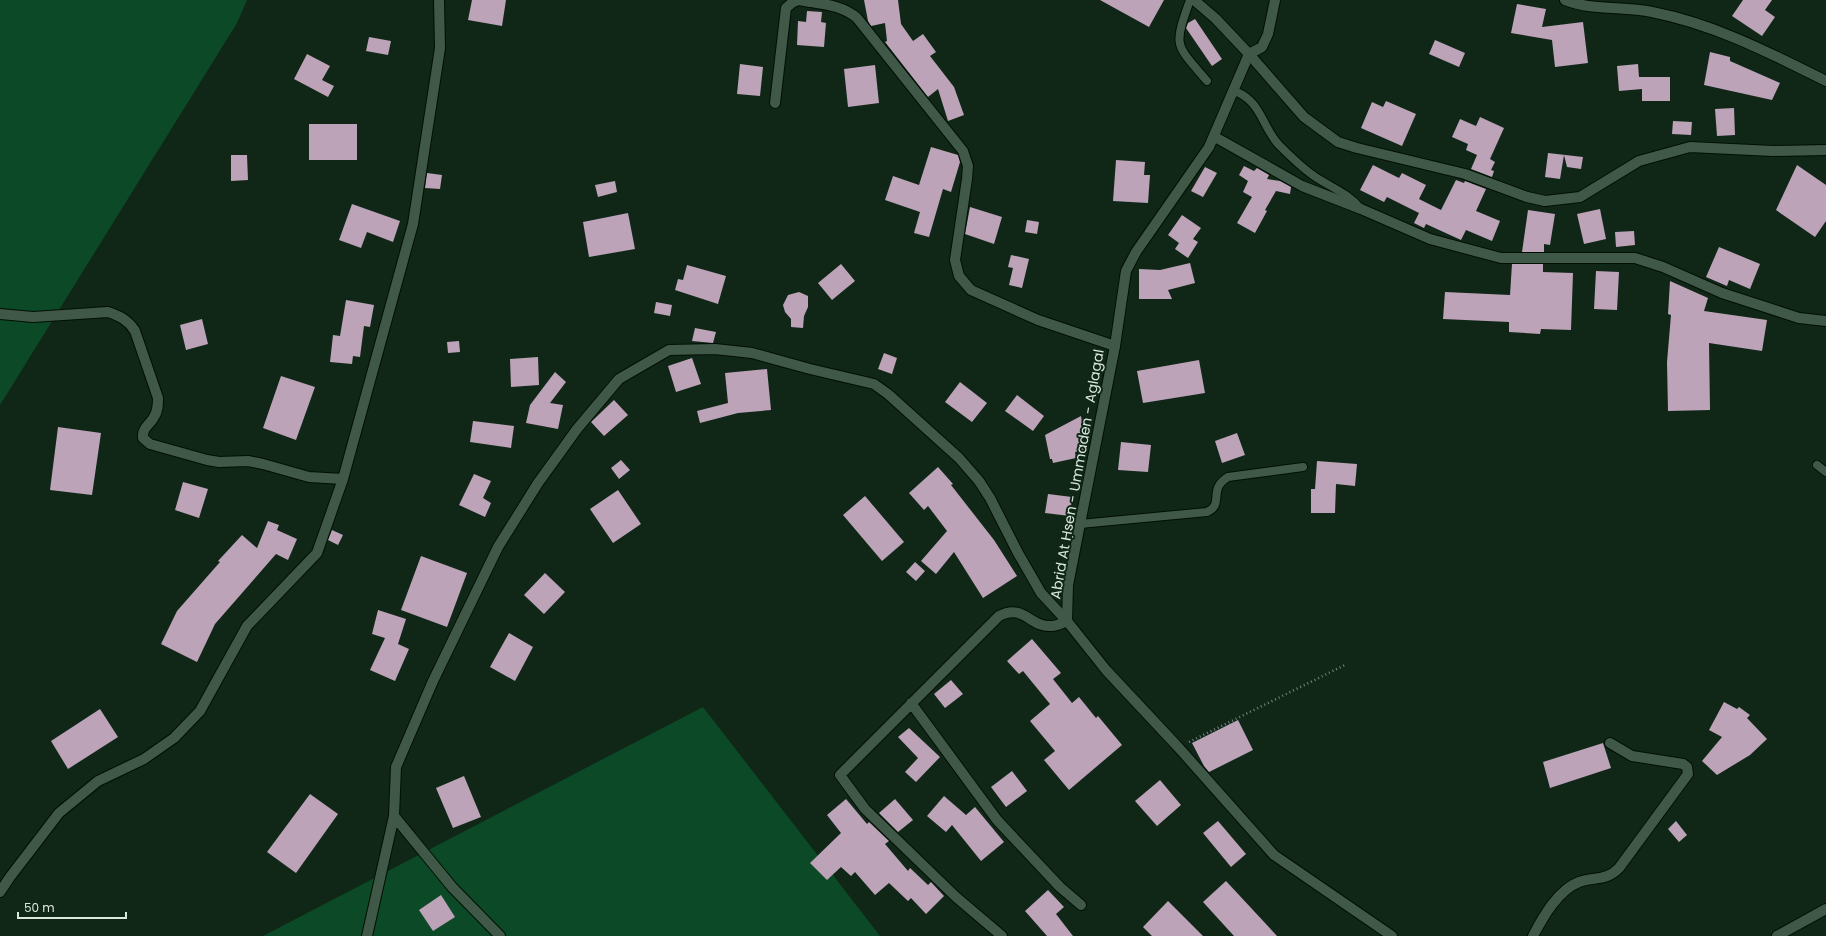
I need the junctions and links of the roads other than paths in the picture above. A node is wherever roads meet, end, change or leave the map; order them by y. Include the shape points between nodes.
1 (439, 0) edge
2 (1190, 0) edge
3 (1194, 0) edge
4 (1275, 0) edge
5 (1565, 0) edge
6 (1249, 54) junction
7 (1826, 80) edge
8 (1207, 81) dead end
9 (1234, 90) junction
10 (775, 103) dead end
11 (1215, 137) junction
12 (1826, 150) edge
13 (1361, 209) junction
14 (0, 314) edge
15 (1826, 321) edge
16 (1115, 346) junction
17 (1817, 465) dead end
18 (1303, 467) dead end
19 (1826, 472) edge
20 (343, 480) junction
21 (1080, 524) junction
22 (1067, 621) junction
23 (911, 703) junction
24 (1610, 743) dead end
25 (394, 816) junction
26 (0, 892) edge
27 (1081, 905) dead end
28 (1826, 909) edge
29 (367, 936) edge
30 (500, 936) edge
31 (1002, 936) edge
32 (1392, 936) edge
33 (1533, 936) edge
34 (1777, 936) edge

1 - 20 street via 440,48 413,224
2 - 8 lane via 1180,29 1179,43 1181,51
3 - 6 street
4 - 6 street via 1268,34 1262,47
5 - 7 street via 1580,6 1650,12 1694,22 1735,37
6 - 9 street, Abrid At Ḥsen - Ummaden - Aglagal
6 - 12 street via 1304,117 1338,142 1465,174 1527,198 1545,201 1580,197 1639,161 1690,147 1773,151
9 - 11 street, Abrid At Ḥsen - Ummaden - Aglagal
9 - 13 lane via 1240,92 1258,109 1272,135 1294,160 1314,176 1352,198
10 - 16 street via 786,8 799,0 849,11 963,151 968,166 955,260 959,276 972,290 1038,320
11 - 13 street via 1302,186
11 - 16 street, Abrid At Ḥsen - Ummaden - Aglagal via 1136,252 1126,271
13 - 15 street via 1430,239 1501,258 1635,258 1663,267 1722,293 1799,318
14 - 20 street via 32,317 108,312 129,322 135,331 158,398 154,418 142,433 143,438 150,444 206,460 248,461 309,477
16 - 21 street, Abrid At Ḥsen - Ummaden - Aglagal
17 - 19 lane
18 - 21 lane via 1228,477 1218,485 1216,504 1207,512
20 - 26 street via 317,553 247,626 200,711 174,738 144,759 98,782 59,814
21 - 22 street, Abrid At Ḥsen - Ummaden - Aglagal via 1068,585
22 - 23 street via 1053,626 1040,625 1016,612 1009,611 999,616
22 - 25 street via 1041,593 979,481 959,458 879,387 752,354 715,349 669,350 619,379 577,429 538,483 498,547 433,681 396,767
22 - 32 street, Abrid At Ḥsen - Ummaden - Aglagal via 1106,670 1274,855
23 - 27 street via 997,820 1060,887
23 - 31 street via 840,775 865,809 956,897
24 - 33 street via 1632,756 1685,765 1689,770 1688,774 1619,868 1605,878 1584,880 1568,888 1556,900
25 - 29 street
25 - 30 street via 452,887
28 - 34 street

